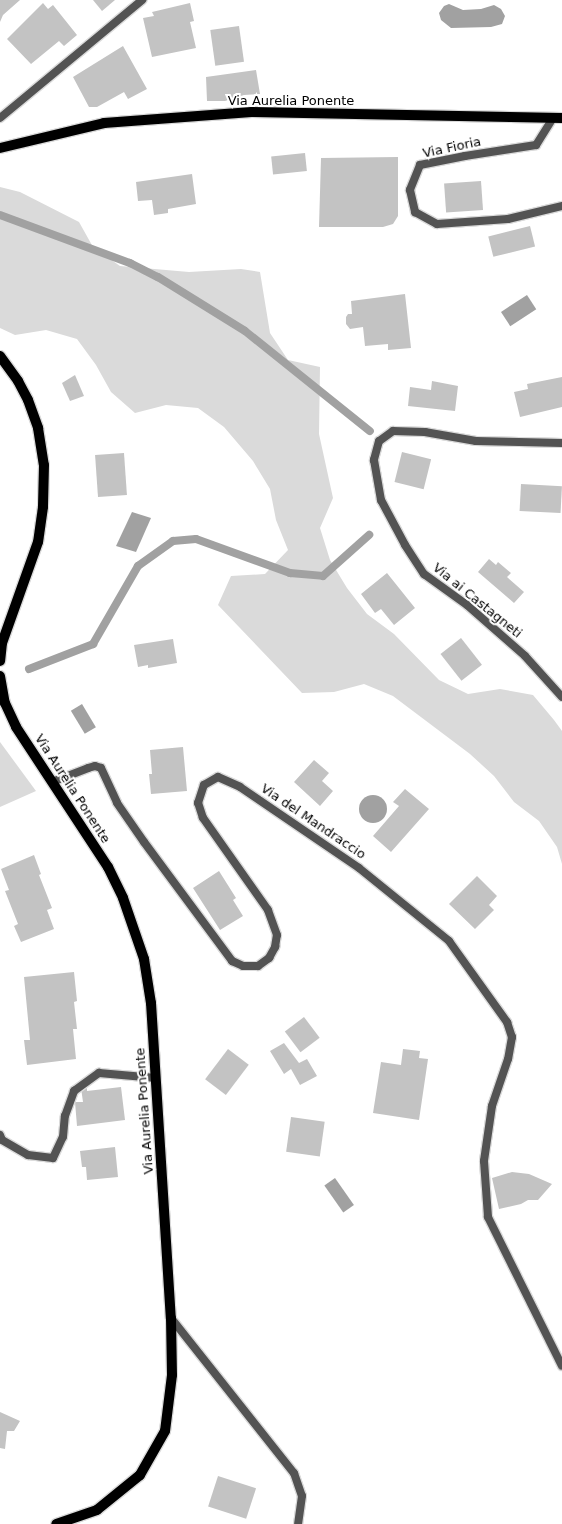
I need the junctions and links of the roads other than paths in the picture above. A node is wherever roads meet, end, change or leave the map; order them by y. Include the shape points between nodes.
1 (142, 0) edge
2 (0, 118) edge
3 (558, 118) edge
4 (0, 148) edge
5 (562, 206) edge
6 (0, 356) edge
7 (562, 443) edge
8 (1, 643) edge
9 (0, 661) edge
10 (0, 676) edge
11 (562, 697) edge
12 (52, 782) junction
13 (156, 1078) junction
14 (0, 1135) edge
15 (171, 1318) junction
16 (562, 1366) edge
17 (56, 1524) edge
18 (298, 1524) edge

1 - 2 street
3 - 4 main road, Via Aurelia Ponente via 252,112 104,123
3 - 5 street, Via Fioria via 536,145 420,165 410,190 415,212 437,224 508,219
6 - 8 main road via 28,400 38,428 44,465 44,507 38,542
7 - 11 street, Via ai Castagneti via 476,441 425,432 393,431 379,441 374,460 381,500 405,546 424,574 467,605 525,656
8 - 9 main road
10 - 12 main road, Via Aurelia Ponente via 5,703 16,727
12 - 13 main road, Via Aurelia Ponente via 108,867 123,898 144,959 152,1003
12 - 16 street, Via del Mandraccio via 88,768 101,768 117,803 144,842 232,961 243,966 258,966 269,958 277,936 268,910 203,818 198,802 204,785 218,777 240,787 359,868 449,941 507,1022 512,1037 508,1059 492,1106 484,1161 488,1217
13 - 14 street via 99,1073 74,1091 63,1137 53,1158 28,1155 2,1140
13 - 15 main road, Via Aurelia Ponente
15 - 17 main road, Via Aurelia Ponente via 172,1375 165,1431 140,1475 98,1510
15 - 18 street via 294,1473 302,1496

